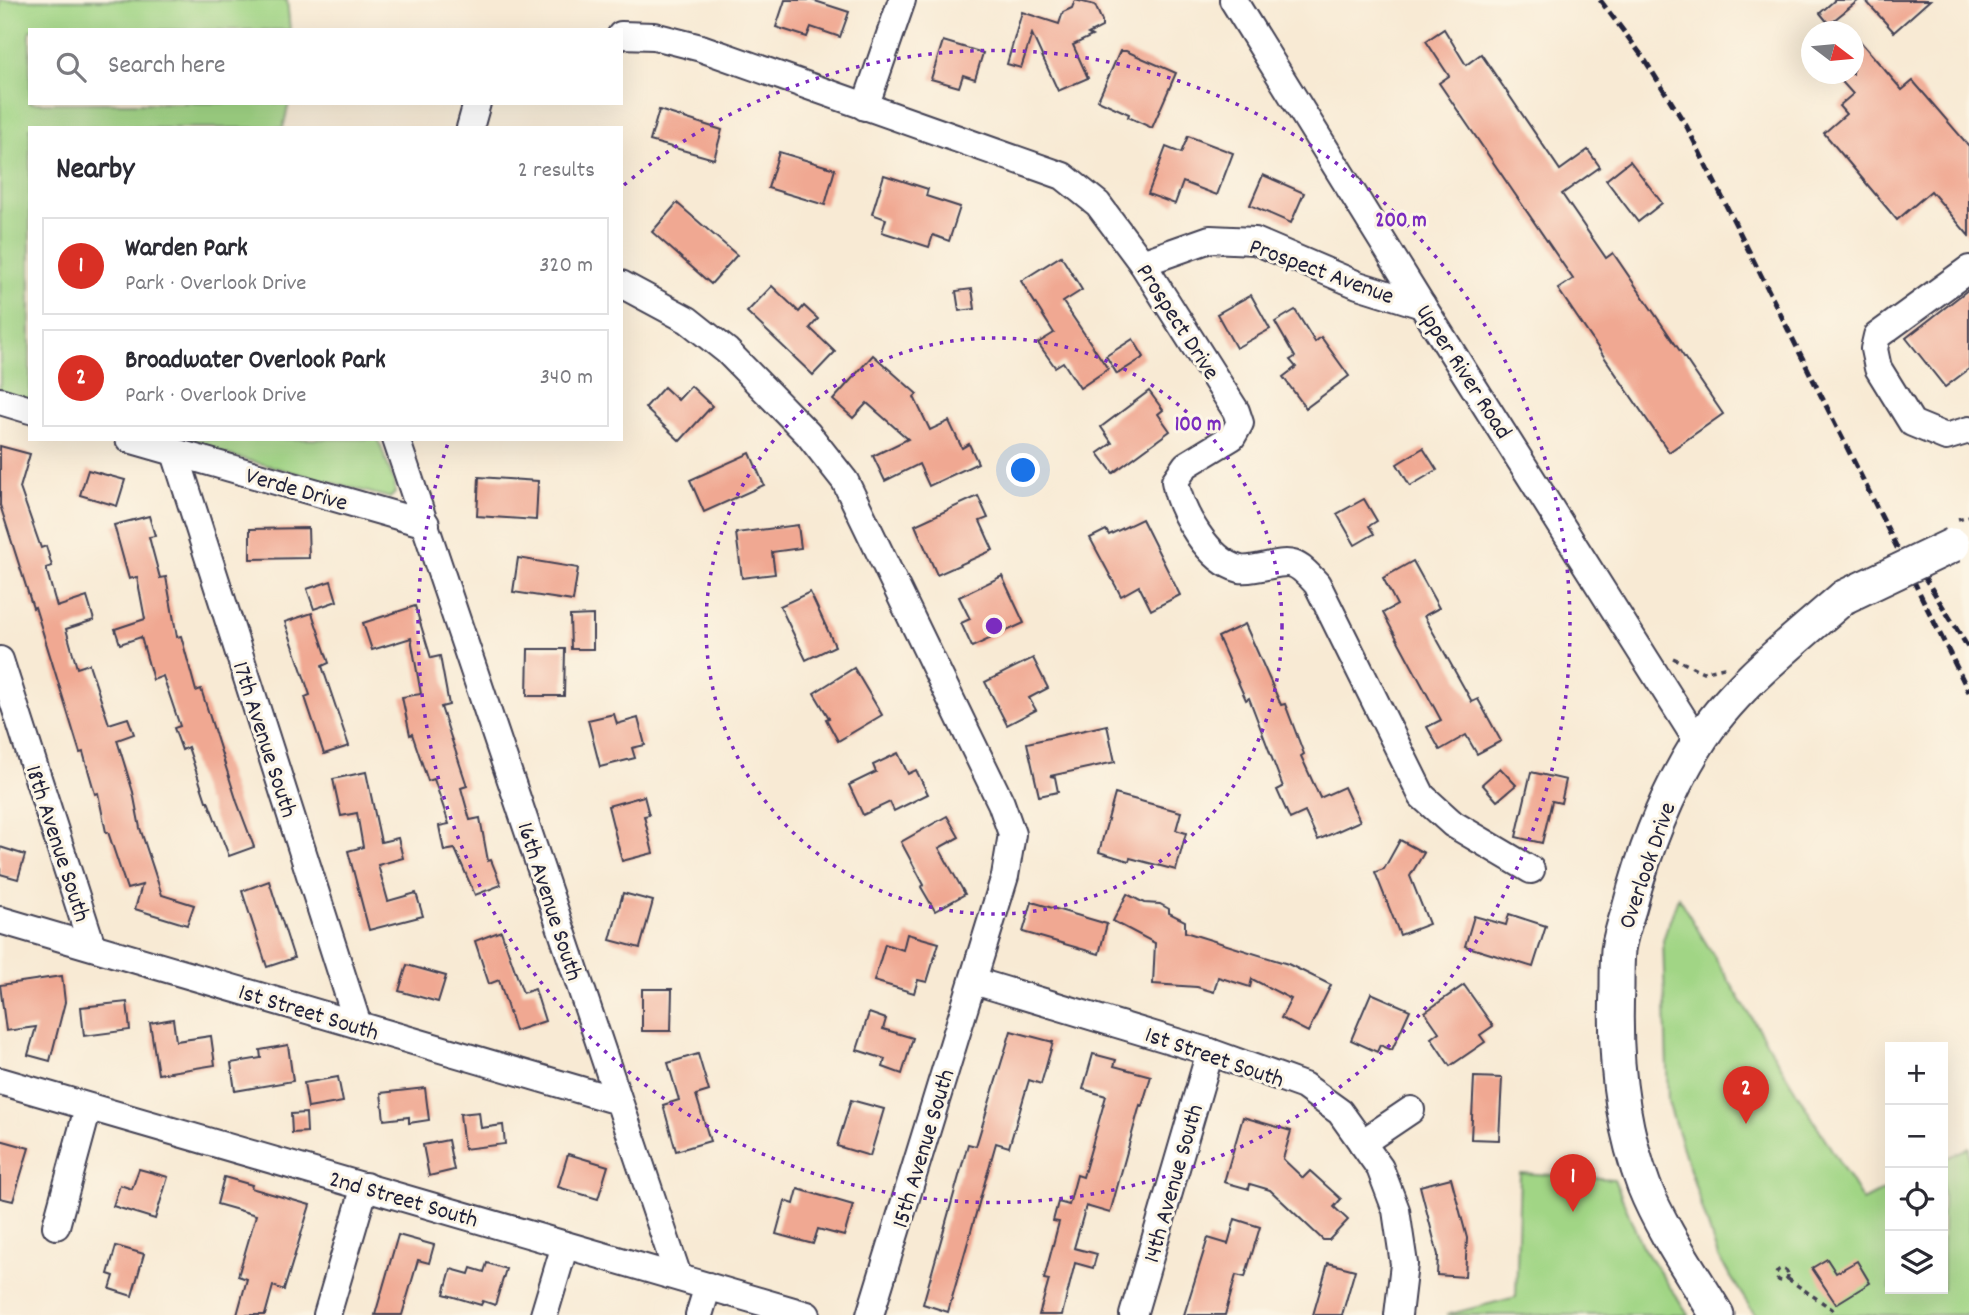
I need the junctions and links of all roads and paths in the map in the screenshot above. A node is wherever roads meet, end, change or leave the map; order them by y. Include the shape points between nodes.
1 (902, 0) edge
2 (1233, 0) edge
3 (623, 35) edge
4 (476, 105) edge
5 (865, 107) junction
6 (471, 126) edge
7 (1142, 263) junction
8 (1969, 269) edge
9 (623, 285) edge
10 (1422, 305) junction
11 (0, 401) edge
12 (28, 409) edge
13 (1969, 430) edge
14 (136, 441) edge
15 (397, 441) edge
16 (175, 453) junction
17 (1969, 516) edge
18 (426, 524) junction
19 (1960, 535) edge
20 (1663, 653) dead end
21 (0, 660) edge
22 (1732, 664) dead end
23 (1698, 742) junction
24 (1531, 870) dead end
25 (0, 920) edge
26 (92, 946) junction
27 (974, 981) junction
28 (358, 1025) junction
29 (1210, 1052) junction
30 (0, 1081) edge
31 (618, 1101) junction
32 (88, 1108) junction
33 (1411, 1110) dead end
34 (1362, 1143) junction
35 (365, 1186) junction
36 (56, 1226) dead end
37 (565, 1245) junction
38 (678, 1276) junction
39 (1788, 1279) dead end
40 (708, 1286) junction
41 (327, 1315) edge
42 (544, 1315) edge
43 (699, 1315) edge
44 (807, 1315) edge
45 (870, 1315) edge
46 (1133, 1315) edge
47 (1398, 1315) edge
48 (1717, 1315) edge
49 (1836, 1315) edge

1 - 5 street
2 - 10 street, Upper River Road
3 - 5 street, Prospect Drive via 654,36 701,48
4 - 6 street
5 - 7 street, Prospect Drive via 1063,176 1098,204
7 - 10 street, Prospect Avenue via 1210,239 1255,241 1358,285
7 - 24 street, Prospect Drive via 1240,423 1232,438 1186,465 1175,481 1178,498 1209,550 1242,570 1288,562 1302,567 1318,584 1422,796 1453,824
8 - 13 street via 1877,336 1874,349 1878,368 1912,423 1946,437
9 - 27 street via 688,320 727,351 807,433 845,481 1012,834 1005,876
10 - 23 street, Upper River Road
11 - 12 street
14 - 16 street, Verde Drive
15 - 18 street, 16th Avenue South
16 - 18 street, Verde Drive
16 - 28 street, 17th Avenue South
17 - 19 path
18 - 31 street, 16th Avenue South
19 - 23 main road, Overlook Drive, bridge via 1844,597 1772,659
20 - 22 path via 1703,672
21 - 26 street, 18th Avenue South
23 - 48 main road, Overlook Drive via 1664,806 1638,874 1618,950 1618,1077 1645,1187
25 - 26 street, 1st Street South
26 - 28 street, 1st Street South
27 - 29 street, 1st Street South
27 - 45 street, 15th Avenue South
28 - 31 street, 1st Street South
29 - 34 street, 1st Street South via 1304,1086 1340,1112
29 - 46 street, 14th Avenue South
30 - 32 street, 2nd Street South
31 - 38 street, 16th Avenue South
32 - 35 street, 2nd Street South
32 - 36 street
33 - 34 street
34 - 47 street, 1st Street South via 1380,1168 1396,1210 1404,1264
35 - 37 street, 2nd Street South
35 - 41 street
37 - 38 street, 2nd Street South
37 - 42 street
38 - 40 street, 2nd Street South
39 - 49 path
40 - 43 street
40 - 44 street, 2nd Street South

